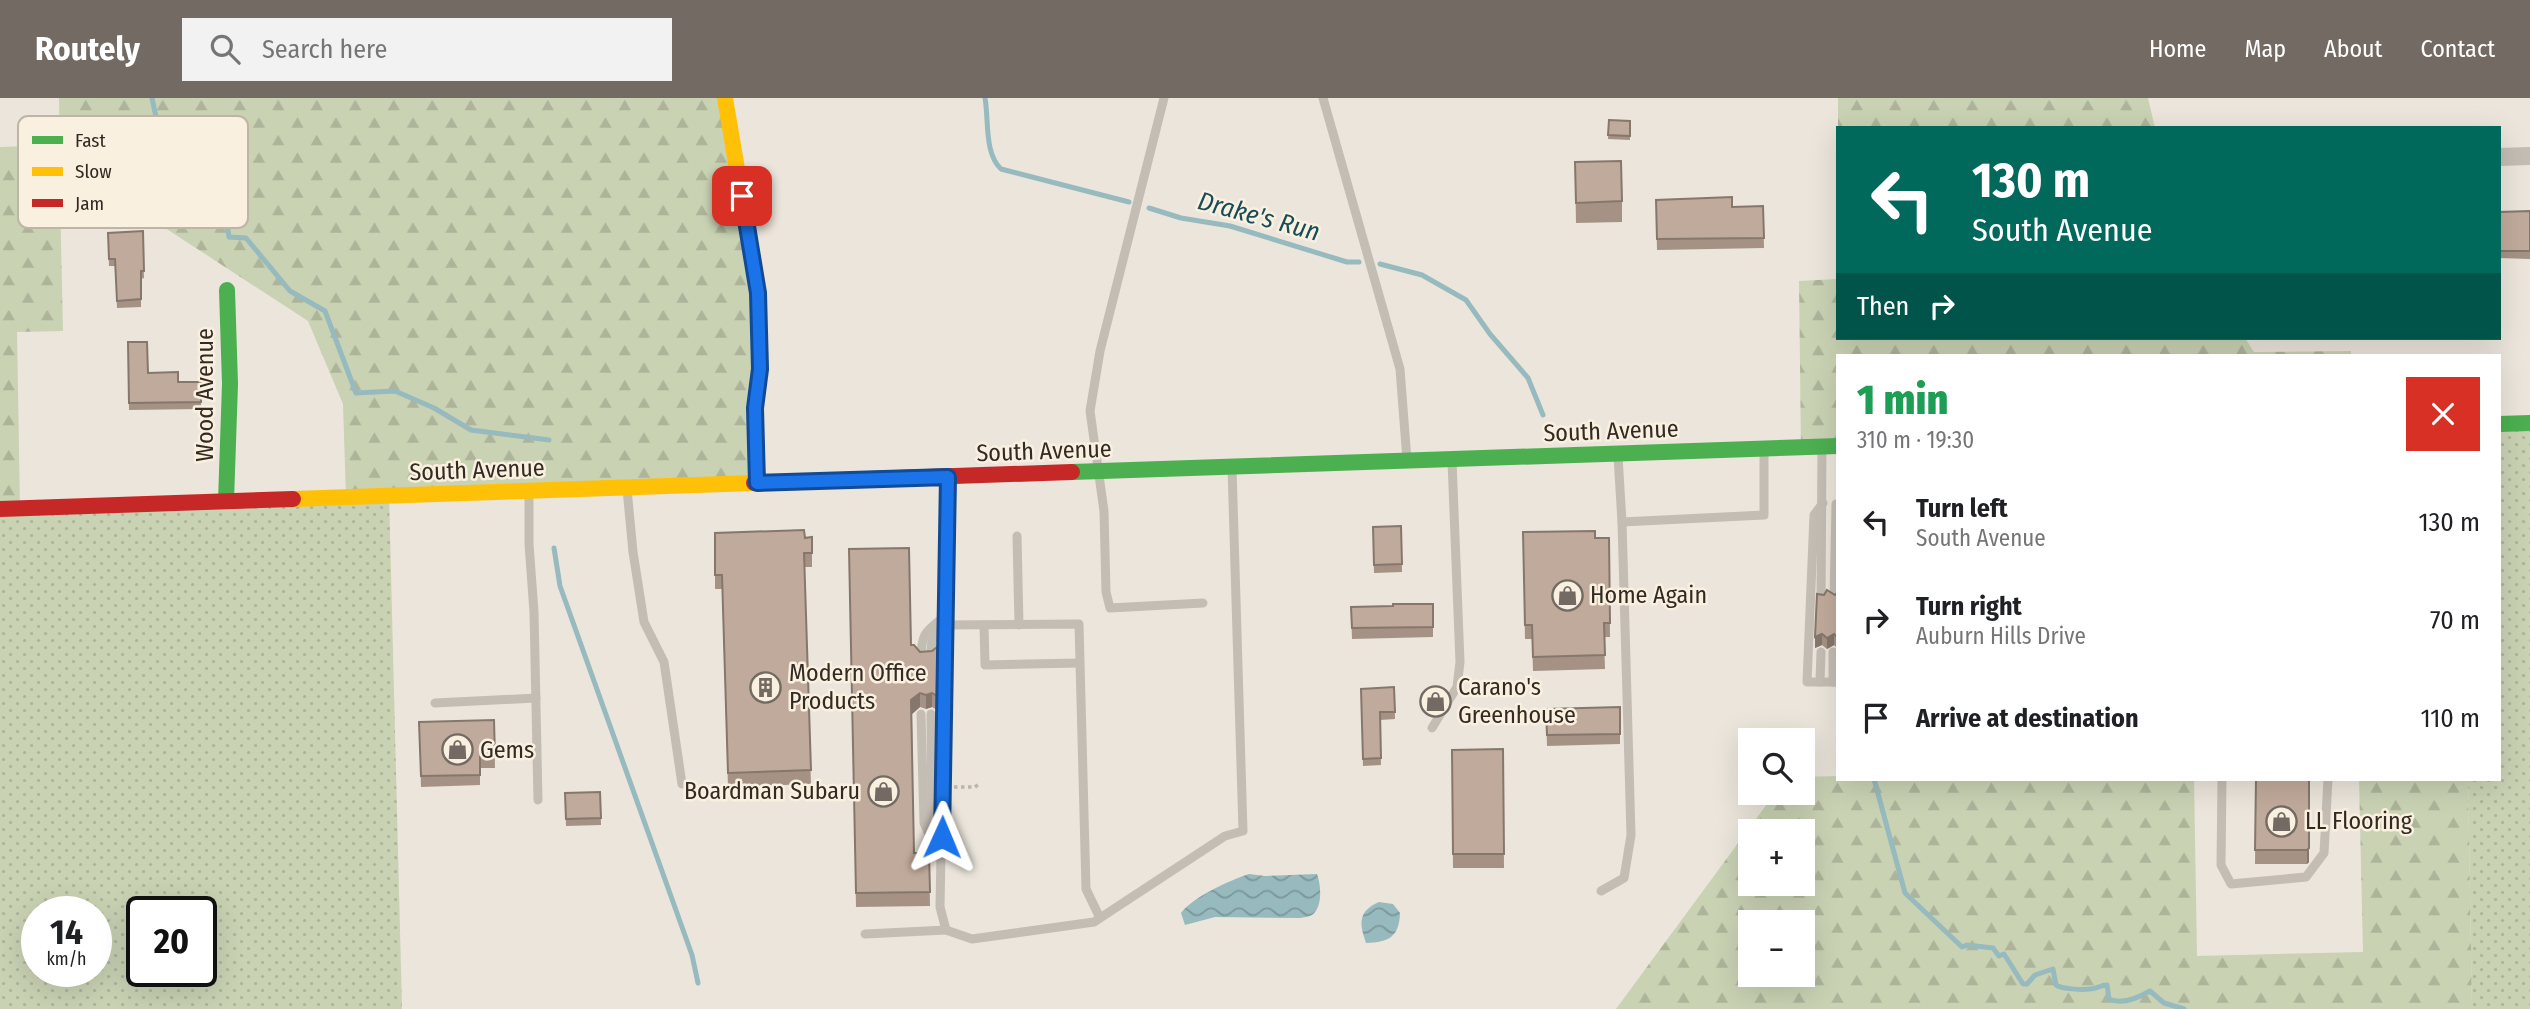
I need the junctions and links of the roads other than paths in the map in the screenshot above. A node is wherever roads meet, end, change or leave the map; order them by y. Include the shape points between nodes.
1 (726, 98) edge
2 (1164, 98) edge
3 (1323, 98) edge
4 (2530, 156) edge
5 (2501, 157) edge
6 (227, 290) dead end
7 (2530, 423) edge
8 (2501, 424) edge
9 (1830, 447) edge
10 (1764, 449) junction
11 (1618, 454) junction
12 (1452, 460) junction
13 (1407, 461) junction
14 (1232, 467) junction
15 (1097, 472) junction
16 (948, 477) junction
17 (757, 483) junction
18 (627, 488) junction
19 (529, 491) junction
20 (226, 500) junction
21 (1823, 503) junction
22 (1836, 504) edge
23 (0, 509) edge
24 (1622, 522) junction
25 (1017, 536) dead end
26 (1836, 536) edge
27 (1821, 599) edge
28 (1834, 599) edge
29 (1203, 603) dead end
30 (944, 621) junction
31 (984, 625) junction
32 (1018, 625) junction
33 (1821, 652) dead end
34 (1833, 652) dead end
35 (925, 659) edge
36 (1079, 663) junction
37 (1821, 682) junction
38 (1835, 682) edge
39 (536, 698) junction
40 (435, 703) dead end
41 (926, 714) edge
42 (1432, 728) dead end
43 (2222, 781) edge
44 (2328, 781) edge
45 (682, 784) dead end
46 (538, 800) dead end
47 (941, 862) junction
48 (1601, 891) dead end
49 (1100, 918) junction
50 (946, 930) junction
51 (865, 934) dead end

1 - 17 main road via 758,293
2 - 15 lane via 1100,351 1090,411
3 - 13 lane via 1400,369
4 - 5 street
6 - 20 main road, Wood Avenue
7 - 8 main road
9 - 10 main road, South Avenue
9 - 21 lane
10 - 11 main road, South Avenue
10 - 24 lane via 1764,515
11 - 12 main road, South Avenue
11 - 24 lane
12 - 13 main road, South Avenue
12 - 42 lane via 1460,662 1457,687
13 - 14 main road, South Avenue
14 - 15 main road, South Avenue
14 - 49 lane via 1242,831 1225,836
15 - 16 main road, South Avenue
15 - 29 lane via 1110,608
16 - 17 main road, South Avenue
16 - 30 lane
17 - 18 main road, South Avenue
18 - 19 main road, South Avenue
18 - 45 lane via 644,622 664,662
19 - 20 main road, South Avenue
19 - 39 lane
20 - 23 main road, South Avenue
21 - 22 lane
21 - 27 lane
21 - 37 lane via 1814,515 1807,682
24 - 48 lane via 1631,835 1624,878
25 - 32 lane
26 - 28 lane
30 - 31 lane
30 - 35 lane via 921,638
30 - 47 lane
31 - 32 lane
31 - 36 lane via 985,665
32 - 36 lane via 1079,624
33 - 37 lane
34 - 38 lane
36 - 49 lane via 1086,889
37 - 38 lane
39 - 40 lane
39 - 46 lane
41 - 47 lane via 932,822
43 - 44 lane via 2221,865 2231,884 2306,877 2324,853
47 - 50 lane via 940,907
49 - 50 lane via 972,939
50 - 51 lane

